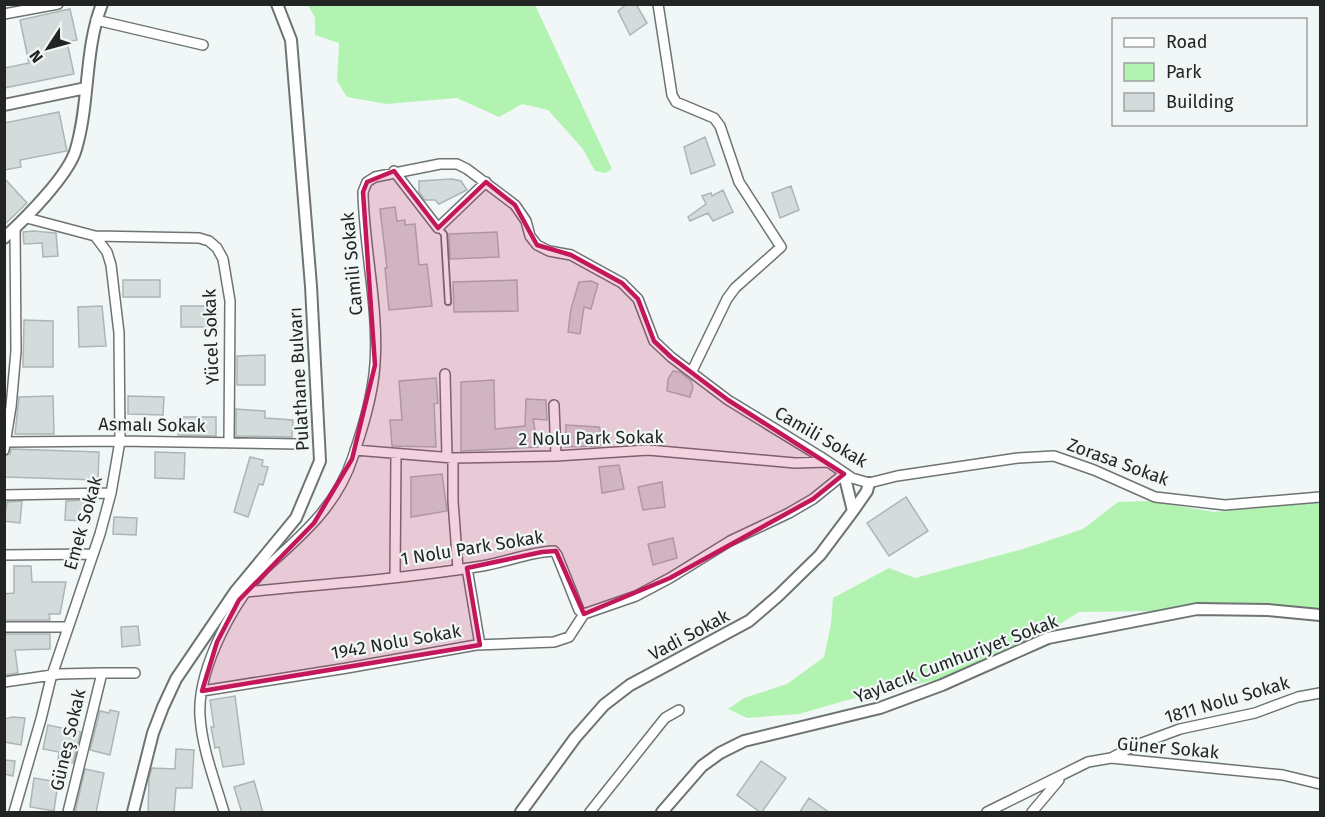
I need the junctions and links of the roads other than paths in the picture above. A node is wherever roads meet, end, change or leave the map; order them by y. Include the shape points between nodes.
1 (58, 4) edge
2 (102, 4) edge
3 (277, 4) edge
4 (658, 4) edge
5 (4, 14) edge
6 (96, 20) junction
7 (203, 45) dead end
8 (86, 88) junction
9 (4, 105) edge
10 (394, 171) junction
11 (486, 182) junction
12 (27, 218) junction
13 (15, 228) junction
14 (438, 228) junction
15 (95, 236) junction
16 (4, 238) edge
17 (448, 302) dead end
18 (692, 371) junction
19 (445, 374) dead end
20 (554, 405) dead end
21 (120, 441) junction
22 (5, 442) edge
23 (230, 443) junction
24 (299, 444) dead end
25 (4, 450) edge
26 (355, 450) junction
27 (396, 455) junction
28 (556, 456) junction
29 (450, 458) junction
30 (828, 462) junction
31 (843, 474) junction
32 (869, 483) junction
33 (111, 494) junction
34 (4, 495) edge
35 (1320, 497) edge
36 (853, 511) junction
37 (92, 554) junction
38 (4, 555) edge
39 (462, 569) junction
40 (395, 577) junction
41 (246, 592) junction
42 (584, 614) junction
43 (1320, 615) edge
44 (4, 627) edge
45 (68, 627) junction
46 (480, 645) junction
47 (102, 673) junction
48 (135, 673) dead end
49 (51, 675) junction
50 (4, 682) edge
51 (202, 691) junction
52 (1320, 693) edge
53 (679, 710) dead end
54 (1111, 758) junction
55 (1063, 776) junction
56 (1320, 784) edge
57 (4, 811) edge
58 (13, 813) edge
59 (68, 813) edge
60 (133, 813) edge
61 (224, 813) edge
62 (521, 813) edge
63 (590, 813) edge
64 (662, 813) edge
65 (987, 813) edge
66 (1032, 813) edge

1 - 5 street
2 - 6 street
3 - 60 street, Pulathane Bulvarı via 291,40 311,286 320,460 296,518 235,592 177,679 153,733
4 - 18 street via 672,95 676,102 714,118 720,126 739,182 780,247 727,299
6 - 7 street
6 - 8 street
8 - 9 street
8 - 12 street via 76,150 64,172
10 - 11 street, Camili Sokak via 457,164
10 - 14 street
10 - 26 street, Camili Sokak via 367,182 363,192 375,365
11 - 14 street
11 - 18 street, Camili Sokak via 515,205 537,245 571,255 622,283 638,299 654,341
12 - 13 street
12 - 15 street
13 - 16 street
13 - 22 street via 16,351
14 - 17 lane via 444,234
15 - 21 street, Emek Sokak via 111,265 119,333
15 - 23 street, Yücel Sokak via 199,238 217,248 230,301
18 - 30 street, Camili Sokak via 728,400
19 - 29 street
20 - 28 street
21 - 22 street, Asmalı Sokak
21 - 23 street, Asmalı Sokak
21 - 33 street, Emek Sokak
22 - 25 street
23 - 24 street, Asmalı Sokak
26 - 27 street, 2 Nolu Park Sokak
26 - 41 street, Camili Sokak via 330,502 314,524 269,564
27 - 29 street, 2 Nolu Park Sokak
27 - 40 street
28 - 29 street, 2 Nolu Park Sokak
28 - 30 street, 2 Nolu Park Sokak via 648,450 795,463
29 - 39 street
30 - 31 street, Camili Sokak
31 - 32 street, Camili Sokak
31 - 36 street
31 - 42 street via 813,499 730,541 670,578 636,596
32 - 35 street, Zorasa Sokak via 1018,458 1054,456 1155,497 1225,505
32 - 36 street, Vadi Sokak
33 - 34 street
33 - 37 street, Emek Sokak
36 - 62 street, Vadi Sokak via 820,555 749,621 630,685 604,705
37 - 38 street
37 - 45 street, Emek Sokak
39 - 40 street, 1 Nolu Park Sokak
39 - 42 street, 1 Nolu Park Sokak via 554,551
39 - 46 street
40 - 41 street, 1 Nolu Park Sokak
41 - 51 street, Camili Sokak via 217,642
42 - 46 street, 1942 Nolu Sokak via 569,637 554,642
43 - 64 street, Yaylacık Cumhuriyet Sokak via 1206,608 1048,638 880,708 744,741 702,766
44 - 45 street
45 - 49 street, Emek Sokak
46 - 51 street, 1942 Nolu Sokak
47 - 48 street, Güneş Sokak
47 - 49 street
47 - 59 street, Güneş Sokak
49 - 50 street
49 - 58 street, Emek Sokak
51 - 61 street, Camili Sokak via 200,717 207,758
52 - 54 street, 1811 Nolu Sokak via 1255,713 1180,729
53 - 63 street via 665,718
54 - 55 street, Güner Sokak via 1088,762
54 - 56 street, Güner Sokak via 1283,775
55 - 65 street, Güner Sokak
55 - 66 street
57 - 58 street

